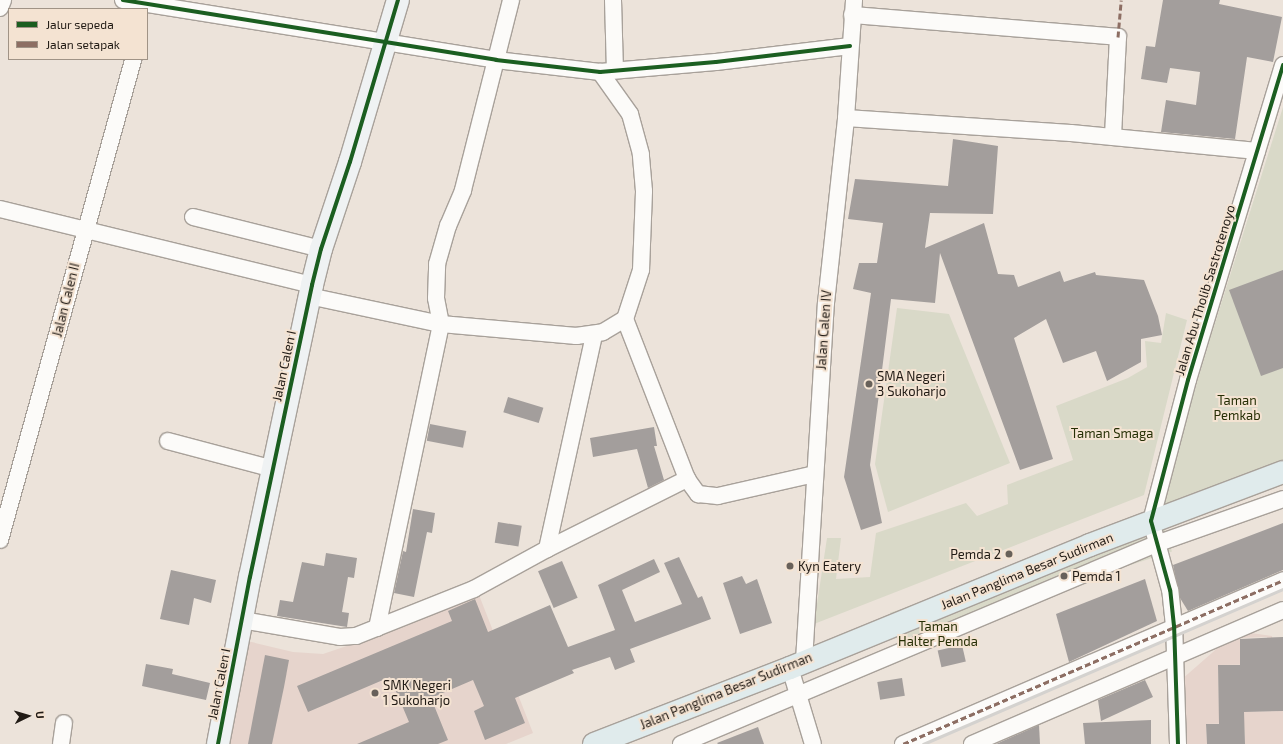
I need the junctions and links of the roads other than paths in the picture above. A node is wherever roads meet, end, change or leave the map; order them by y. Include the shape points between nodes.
1 (3, 0) edge
2 (398, 0) edge
3 (511, 0) edge
4 (613, 0) edge
5 (129, 1) edge
6 (148, 7) edge
7 (853, 7) edge
8 (0, 8) edge
9 (387, 42) junction
10 (850, 46) junction
11 (133, 60) edge
12 (496, 60) junction
13 (1283, 65) edge
14 (607, 71) junction
15 (846, 118) junction
16 (1113, 137) junction
17 (1257, 151) junction
18 (0, 209) edge
19 (194, 217) dead end
20 (84, 231) junction
21 (321, 249) junction
22 (311, 291) junction
23 (625, 318) junction
24 (441, 324) junction
25 (594, 335) junction
26 (168, 441) dead end
27 (273, 469) junction
28 (1283, 472) edge
29 (815, 474) junction
30 (687, 479) junction
31 (1283, 499) edge
32 (1151, 521) junction
33 (0, 540) edge
34 (1156, 544) junction
35 (547, 549) junction
36 (1283, 580) edge
37 (1283, 610) edge
38 (242, 620) junction
39 (1174, 626) junction
40 (378, 628) junction
41 (1177, 656) junction
42 (797, 664) junction
43 (798, 696) junction
44 (64, 723) dead end
45 (61, 744) edge
46 (218, 744) edge
47 (594, 744) edge
48 (681, 744) edge
49 (812, 744) edge
50 (903, 744) edge
51 (972, 744) edge
52 (1178, 744) edge

1 - 8 street
2 - 9 street, Jalan Calen I
3 - 12 street
4 - 14 street
5 - 6 street
6 - 9 street
7 - 10 street, Jalan Calen IV
7 - 16 street via 1118,37
9 - 12 street
9 - 21 street, Jalan Calen I
10 - 14 street
10 - 15 street, Jalan Calen IV
11 - 20 street, Jalan Calen II
12 - 14 street
12 - 24 street via 463,190 448,226 437,264 436,298
13 - 17 street, Jalan Abu Tholib Sastrotenoyo
14 - 23 street via 630,114 641,154 644,192 641,270
15 - 16 street
15 - 29 street, Jalan Calen IV via 826,303
16 - 17 street
17 - 32 street, Jalan Abu Tholib Sastrotenoyo via 1188,380
18 - 20 street
19 - 21 street
20 - 22 street
20 - 33 street, Jalan Calen II
21 - 22 street, Jalan Calen I
22 - 24 street
22 - 27 street, Jalan Calen I
23 - 25 street
23 - 30 street
24 - 25 street via 576,336
24 - 40 street
25 - 35 street
26 - 27 street
27 - 38 street, Jalan Calen I
28 - 32 main road, Jalan Panglima Besar Sudirman
29 - 30 street via 706,497 698,494
29 - 42 street, Jalan Calen IV
30 - 35 street
31 - 34 street
32 - 34 street
32 - 42 main road, Jalan Panglima Besar Sudirman
34 - 39 street via 1170,590
34 - 43 street
35 - 40 street via 474,589
36 - 39 street
37 - 41 street
38 - 40 street via 340,637 356,636
38 - 46 street, Jalan Calen I
39 - 41 street
39 - 50 street
41 - 51 street
41 - 52 street
42 - 43 street, Jalan Calen IV
42 - 47 main road, Jalan Panglima Besar Sudirman
43 - 48 street
43 - 49 street, Jalan Calen IV
44 - 45 street

